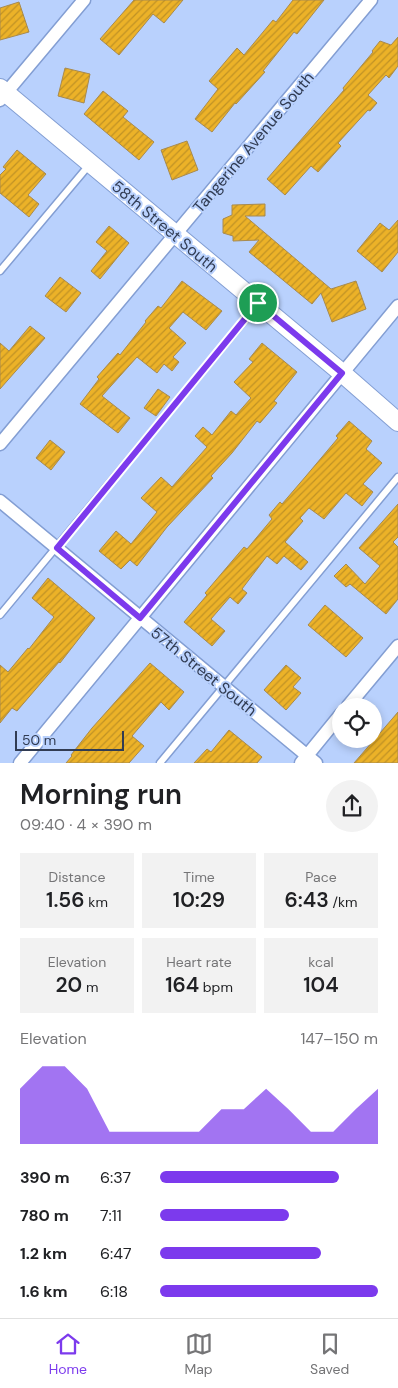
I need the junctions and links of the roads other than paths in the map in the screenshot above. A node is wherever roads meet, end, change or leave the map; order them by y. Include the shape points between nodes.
1 (84, 0) edge
2 (370, 0) edge
3 (2, 94) edge
4 (91, 163) junction
5 (175, 234) junction
6 (0, 271) edge
7 (258, 303) junction
8 (398, 306) edge
9 (342, 373) junction
10 (398, 422) edge
11 (0, 444) edge
12 (398, 477) edge
13 (0, 501) edge
14 (57, 548) junction
15 (0, 615) edge
16 (140, 618) junction
17 (398, 646) edge
18 (224, 687) junction
19 (355, 698) edge
20 (332, 727) edge
21 (308, 761) edge
22 (20, 763) edge
23 (160, 763) edge

1 - 3 street
2 - 5 street, Tangerine Avenue South
3 - 4 street, 58th Street South
4 - 5 street, 58th Street South
4 - 6 lane
5 - 7 street, 58th Street South
5 - 11 street, Tangerine Avenue South
7 - 9 street, 58th Street South
7 - 14 lane
8 - 9 street
9 - 10 street, 58th Street South
9 - 16 street
12 - 18 lane
13 - 14 street, 57th Street South
14 - 15 lane
14 - 16 street, 57th Street South
16 - 18 street, 57th Street South
16 - 22 street
17 - 19 street
18 - 21 street, 57th Street South
18 - 23 lane
20 - 21 street

